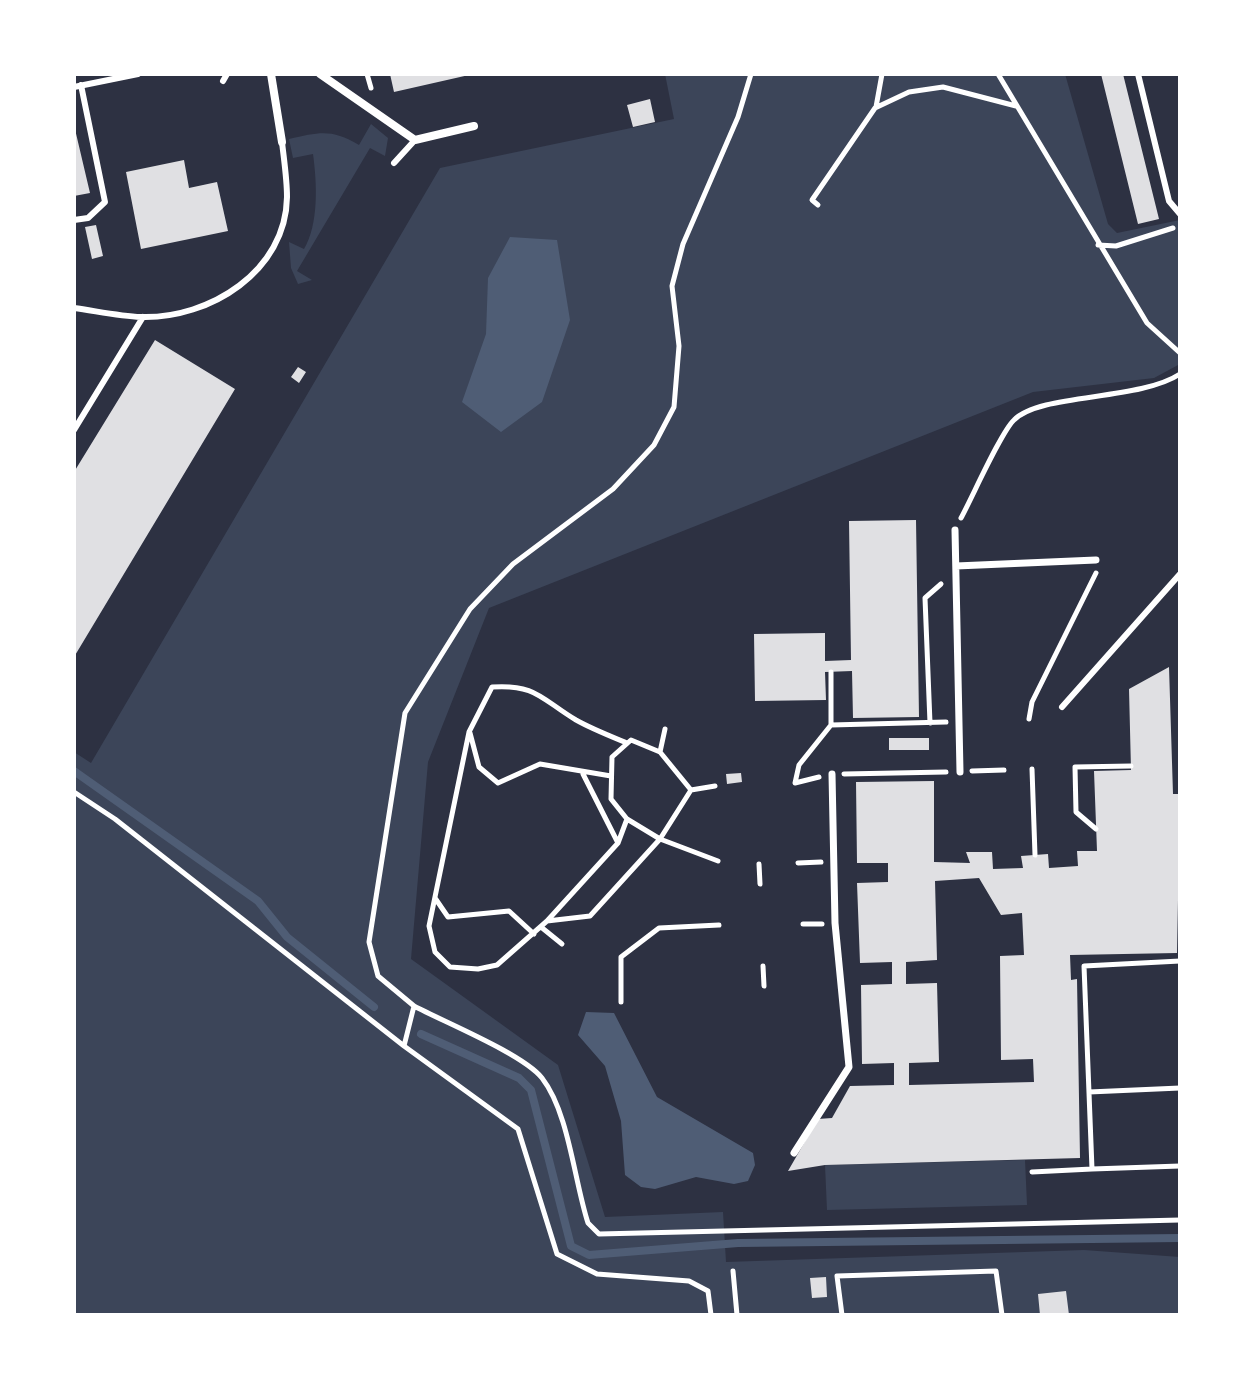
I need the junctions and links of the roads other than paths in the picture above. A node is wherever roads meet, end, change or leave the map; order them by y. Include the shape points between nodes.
1 (138, 74) edge
2 (227, 74) edge
3 (271, 74) edge
4 (320, 74) edge
5 (1138, 74) edge
6 (223, 81) dead end
7 (78, 86) edge
8 (474, 126) dead end
9 (415, 140) junction
10 (282, 142) joint
11 (394, 163) dead end
12 (1180, 214) edge
13 (74, 220) edge
14 (74, 308) edge
15 (143, 317) junction
16 (74, 430) edge
17 (955, 530) road end
18 (1096, 560) road end
19 (956, 566) junction
20 (1180, 574) edge
21 (1062, 707) dead end
22 (960, 772) road end
23 (832, 774) road end
24 (794, 1153) dead end

1 - 7 lane
2 - 6 lane
3 - 10 street
4 - 9 street
5 - 12 lane via 1169,201
7 - 13 lane via 105,202 88,218
8 - 9 street
9 - 11 lane
10 - 15 lane via 287,199 276,245 246,282 206,306
14 - 15 lane
15 - 16 lane
17 - 19 street
18 - 19 street
19 - 22 street
20 - 21 lane
23 - 24 street via 835,923 849,1067

